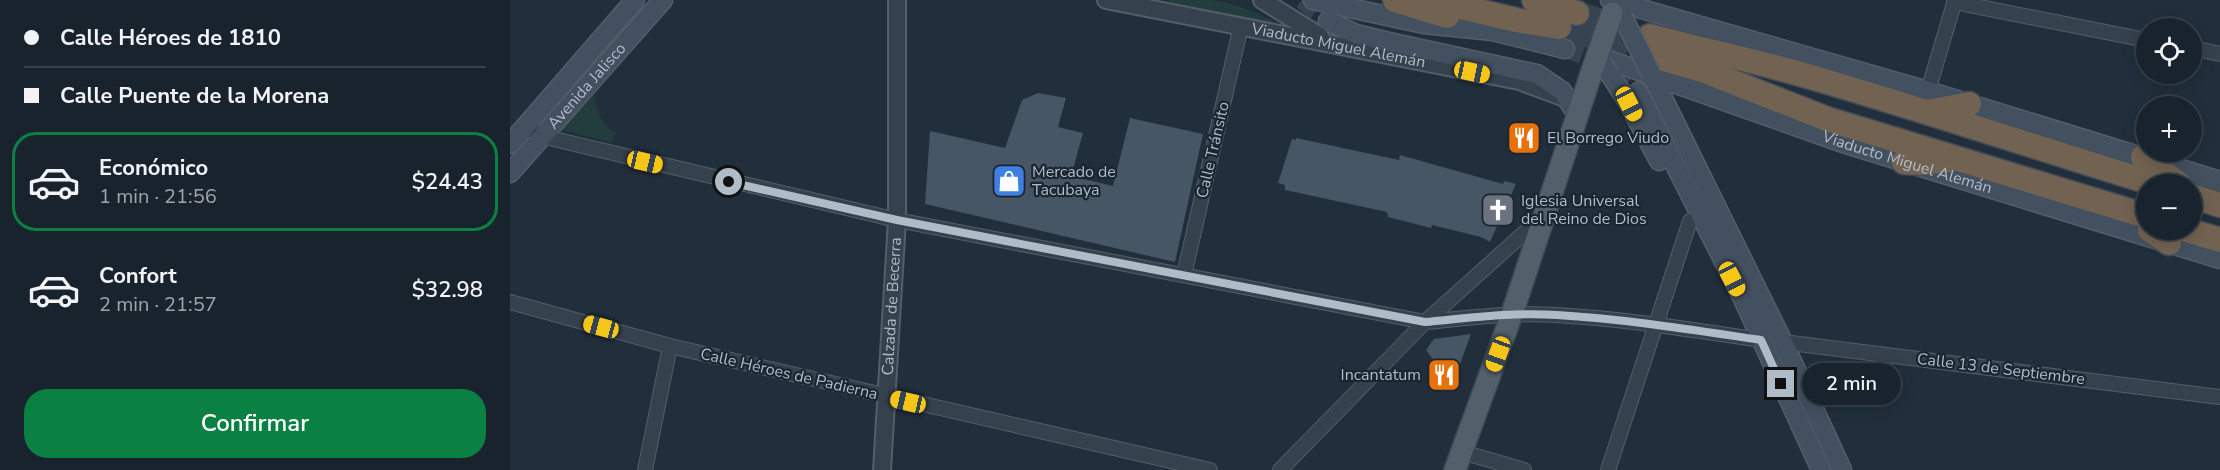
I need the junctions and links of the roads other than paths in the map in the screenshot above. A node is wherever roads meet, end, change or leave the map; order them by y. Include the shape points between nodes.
1 (635, 0) edge
2 (663, 0) edge
3 (897, 0) edge
4 (1106, 0) edge
5 (1262, 0) edge
6 (1313, 0) edge
7 (1395, 0) edge
8 (1431, 0) edge
9 (1487, 0) edge
10 (1534, 0) edge
11 (1954, 1) edge
12 (1615, 6) edge
13 (1328, 21) tunnel mouth
14 (1563, 21) edge
15 (1241, 26) junction
16 (1493, 31) junction
17 (2136, 38) edge
18 (1332, 43) junction
19 (2202, 48) edge
20 (2219, 49) edge
21 (1654, 65) junction
22 (1601, 67) junction
23 (1638, 92) tunnel mouth
24 (1926, 102) junction
25 (1969, 104) joint
26 (1573, 108) junction
27 (534, 131) junction
28 (510, 144) edge
29 (2136, 155) edge
30 (1959, 158) junction
31 (1904, 162) junction
32 (2149, 162) edge
33 (2159, 162) edge
34 (510, 172) edge
35 (2165, 174) edge
36 (2136, 177) edge
37 (2220, 181) edge
38 (2202, 198) edge
39 (2220, 205) edge
40 (2115, 206) junction
41 (1546, 213) junction
42 (2136, 213) edge
43 (2136, 217) edge
44 (897, 220) junction
45 (1690, 221) junction
46 (2136, 225) edge
47 (2202, 237) edge
48 (2180, 240) edge
49 (2220, 240) edge
50 (2220, 259) edge
51 (1184, 275) junction
52 (1743, 299) junction
53 (510, 302) edge
54 (1512, 315) junction
55 (1425, 322) junction
56 (1657, 324) junction
57 (1761, 340) junction
58 (1783, 342) junction
59 (670, 346) junction
60 (885, 397) junction
61 (2220, 397) edge
62 (1459, 461) edge
63 (645, 470) edge
64 (882, 470) edge
65 (1210, 470) edge
66 (1280, 470) edge
67 (1524, 470) edge
68 (1608, 470) edge
69 (1821, 470) edge
70 (1842, 470) edge

1 - 27 main road, Avenida Jalisco
2 - 27 main road, Avenida Jalisco
3 - 44 street, Calzada de Becerra
4 - 15 street, Viaducto Miguel Alemán
5 - 18 street
6 - 16 main road via 1425,24
7 - 16 highway
8 - 14 highway via 1516,20
9 - 14 highway
10 - 14 highway
11 - 17 street
11 - 24 street
12 - 21 main road, bridge
12 - 22 main road, bridge
12 - 24 main road, Viaducto Miguel Alemán
13 - 26 main road via 1356,34 1527,70 1554,84
14 - 16 main road
15 - 18 street, Viaducto Miguel Alemán
15 - 51 street, Calle Tránsito
18 - 26 street, Viaducto Miguel Alemán via 1519,81 1551,91
19 - 20 street
21 - 22 main road, Viaducto Miguel Alemán
21 - 24 highway, Viaducto Miguel Alemán via 1718,54
21 - 30 highway, Viaducto Miguel Alemán via 1705,71 1827,119
21 - 31 main road, Viaducto Miguel Alemán via 1835,141
21 - 58 main road
22 - 26 main road
22 - 45 main road via 1629,104
23 - 52 main road
24 - 25 highway
24 - 36 highway, Viaducto Miguel Alemán
25 - 29 main road
26 - 41 main road
27 - 28 main road, Avenida Jalisco
27 - 34 main road, Avenida Jalisco
27 - 44 street
30 - 31 highway via 1936,163
30 - 40 highway, Viaducto Miguel Alemán
31 - 46 main road, Viaducto Miguel Alemán
32 - 35 highway
33 - 37 main road
38 - 39 highway
40 - 42 highway, Viaducto Miguel Alemán
40 - 43 highway
41 - 54 main road
41 - 55 street
44 - 51 street
44 - 60 street, Calzada de Becerra
45 - 52 main road via 1722,281
45 - 56 street
47 - 49 highway, Viaducto Miguel Alemán
48 - 50 main road, Viaducto Miguel Alemán
51 - 55 street
52 - 57 main road
53 - 59 street, Calle Héroes de Padierna
54 - 55 street
54 - 56 street
54 - 62 main road
55 - 66 street
56 - 57 street
56 - 68 street
57 - 69 main road
58 - 61 street, Calle 13 de Septiembre
58 - 70 main road
59 - 60 street, Calle Héroes de Padierna
59 - 63 street
60 - 64 street, Calzada de Becerra
60 - 65 street, Calle Héroes de Padierna
62 - 67 street

